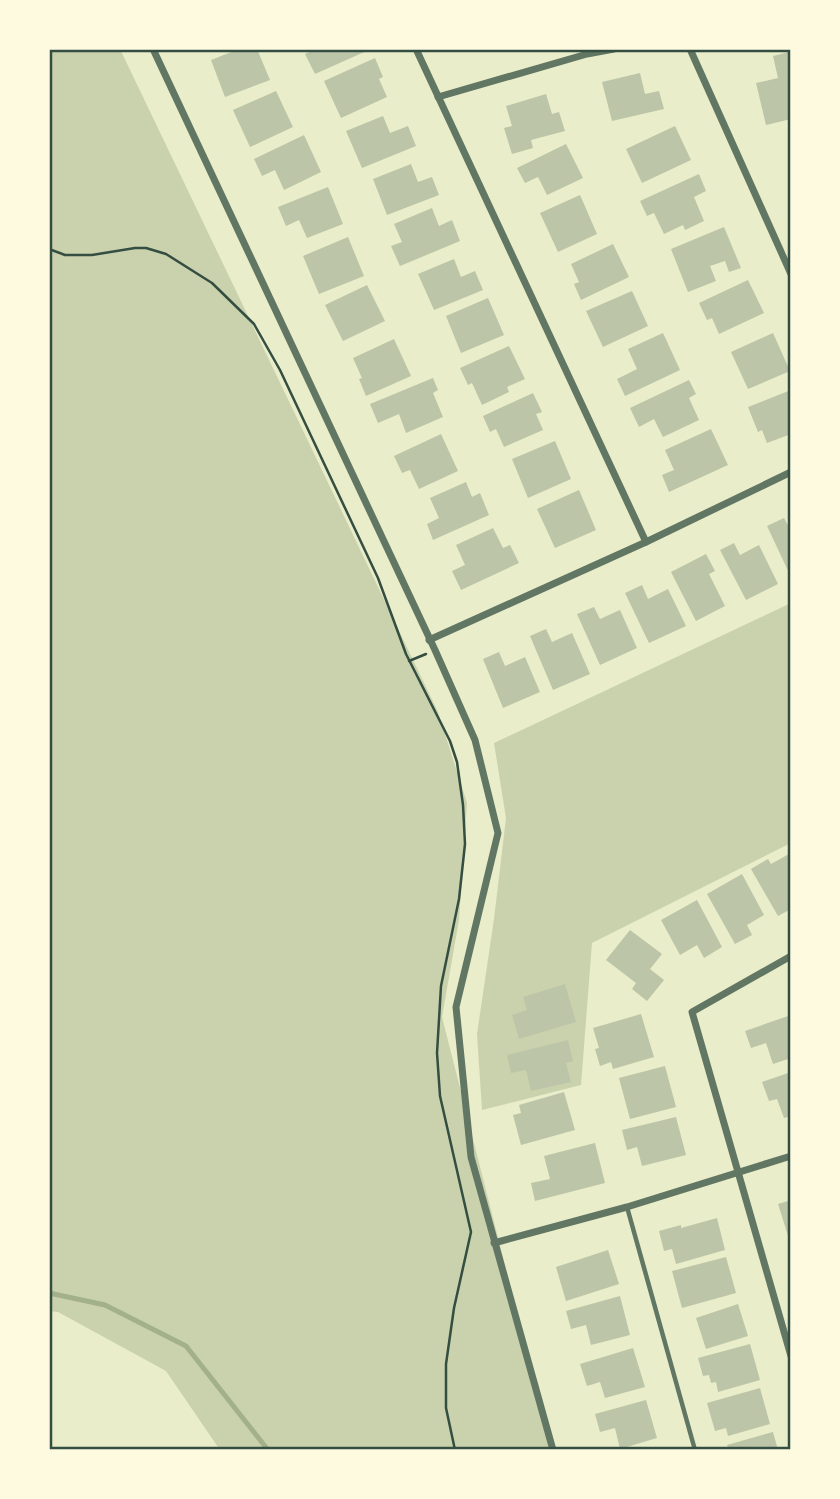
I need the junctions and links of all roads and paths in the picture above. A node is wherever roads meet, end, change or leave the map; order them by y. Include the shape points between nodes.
1 (153, 49) edge
2 (415, 49) edge
3 (614, 49) edge
4 (690, 49) edge
5 (438, 97) junction
6 (49, 249) edge
7 (791, 274) edge
8 (791, 472) edge
9 (646, 542) junction
10 (429, 640) junction
11 (791, 956) edge
12 (791, 1156) edge
13 (737, 1173) junction
14 (627, 1207) junction
15 (494, 1243) junction
16 (791, 1356) edge
17 (455, 1450) edge
18 (553, 1450) edge
19 (695, 1450) edge

1 - 10 street
2 - 5 street
3 - 5 street
4 - 7 street
5 - 9 street
6 - 17 path via 65,255 135,248 166,254 212,283 254,324 280,370 366,554 409,661 450,741 465,844 441,986 438,1053 440,1096 471,1232 446,1364 447,1416
8 - 9 street
9 - 10 street
10 - 15 street via 475,740 498,833 456,1007 471,1157
11 - 13 street via 692,1012
12 - 13 street
13 - 14 street
13 - 16 street
14 - 15 street
14 - 19 lane
15 - 18 street

